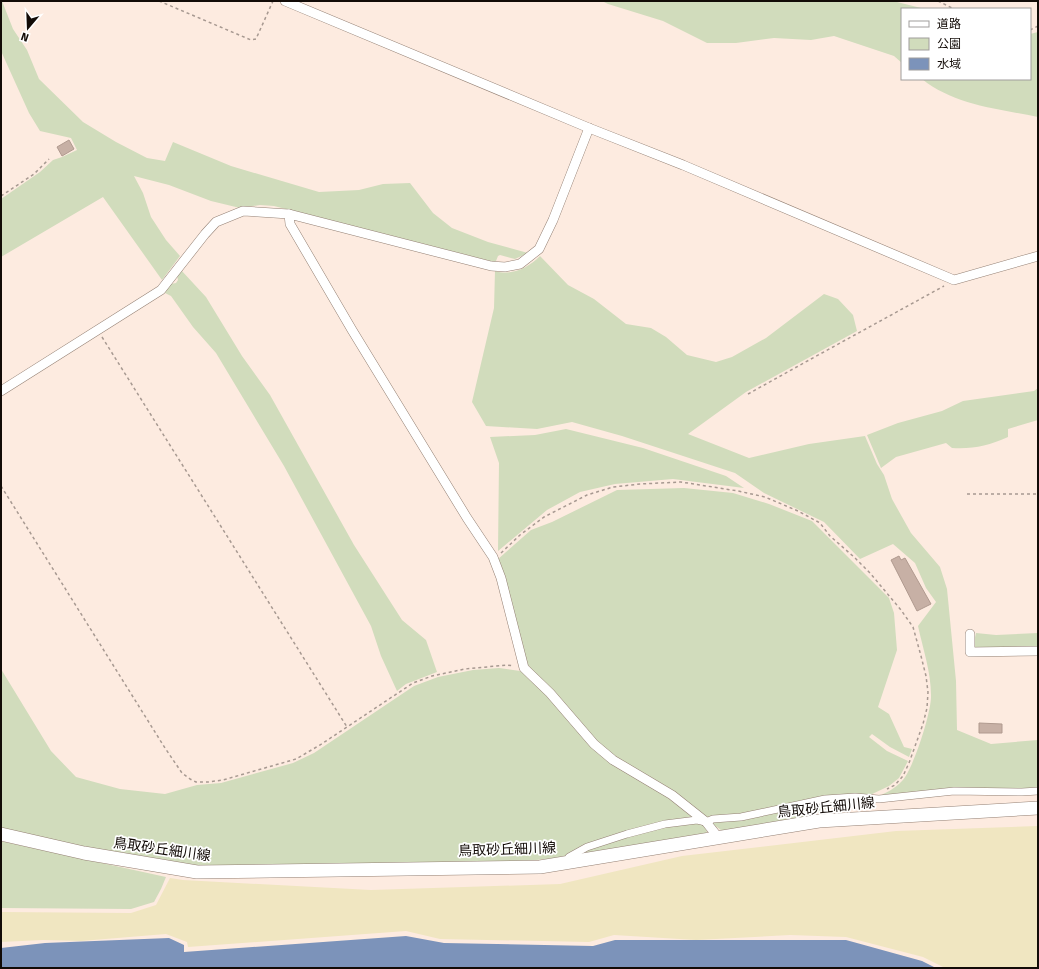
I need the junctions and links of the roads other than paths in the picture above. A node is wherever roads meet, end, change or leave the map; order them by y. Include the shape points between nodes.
1 (285, 1) edge
2 (589, 128) junction
3 (289, 214) junction
4 (1038, 256) edge
5 (1, 391) edge
6 (970, 634) dead end
7 (1038, 651) edge
8 (1038, 791) edge
9 (1038, 808) edge
10 (706, 822) junction
11 (1, 834) edge
12 (718, 837) junction
13 (569, 857) dead end

1 - 2 street
2 - 3 street via 539,249 520,264 491,266
2 - 4 street via 954,280
3 - 5 street via 243,211 216,222 161,290
3 - 10 street via 290,224 303,248 458,504 493,557 503,584 524,668 550,693 594,744 613,760 672,795
6 - 7 street via 970,652
8 - 10 street via 954,791 879,799 825,799
9 - 12 main road, 鳥取砂丘細川線 via 819,821
10 - 12 street
10 - 13 street via 697,820 665,824 587,848
11 - 12 main road, 鳥取砂丘細川線 via 84,853 197,872 540,867

